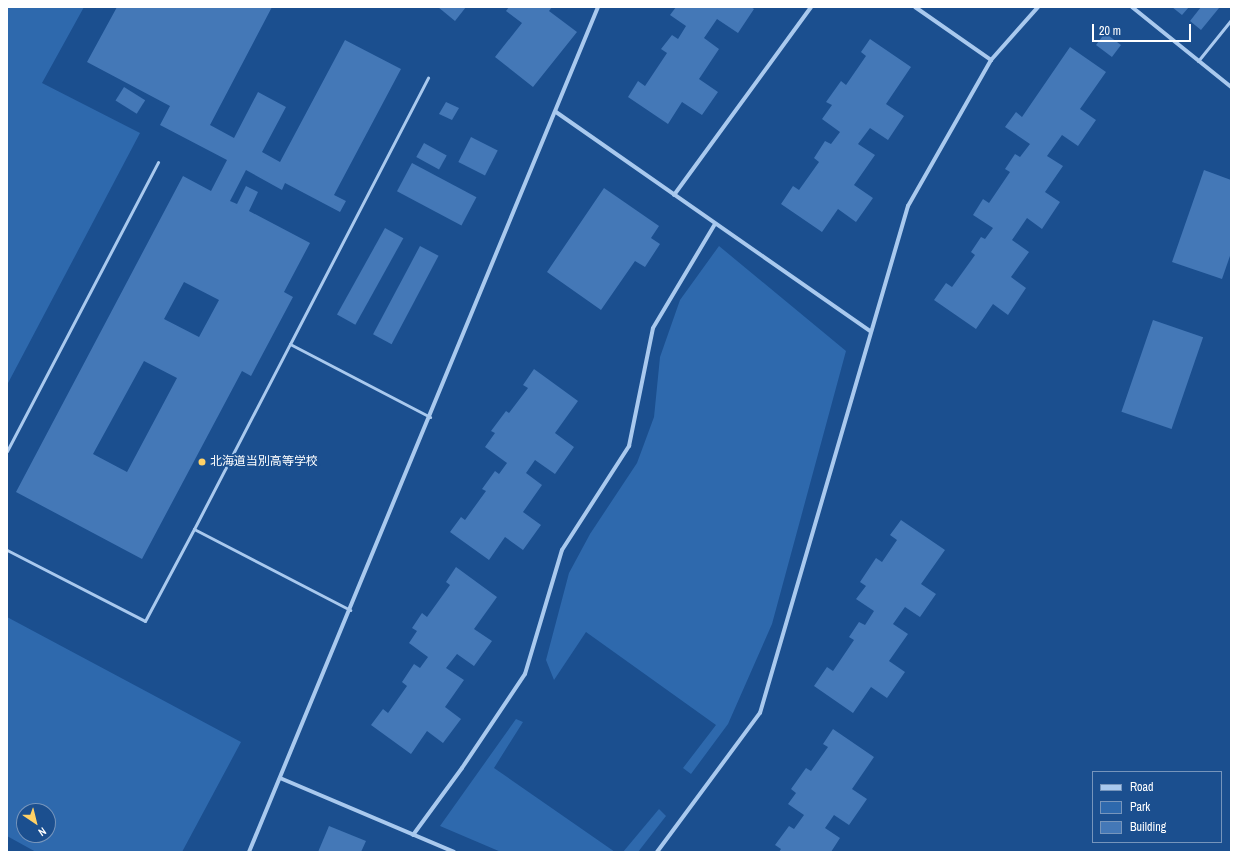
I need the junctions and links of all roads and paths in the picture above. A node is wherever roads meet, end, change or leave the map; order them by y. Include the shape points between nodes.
1 (598, 7) edge
2 (811, 7) edge
3 (915, 7) edge
4 (1038, 7) edge
5 (1132, 7) edge
6 (1231, 20) edge
7 (992, 60) junction
8 (1198, 61) junction
9 (428, 78) dead end
10 (1231, 87) edge
11 (556, 112) junction
12 (158, 162) dead end
13 (674, 195) junction
14 (715, 224) junction
15 (871, 332) junction
16 (290, 344) junction
17 (430, 417) junction
18 (7, 451) edge
19 (194, 529) junction
20 (7, 550) edge
21 (350, 610) junction
22 (280, 778) junction
23 (413, 835) junction
24 (250, 852) edge
25 (454, 852) edge
26 (657, 852) edge

1 - 11 street
2 - 13 street
3 - 7 street
4 - 7 street
5 - 8 street
6 - 8 lane
7 - 15 street via 908,206
8 - 10 street
9 - 16 lane
11 - 13 street
11 - 17 street
12 - 18 lane
13 - 14 street
14 - 15 street
14 - 23 street via 653,328 629,446 562,550 525,674
15 - 26 street via 760,713
16 - 17 lane
16 - 19 lane
17 - 21 street
19 - 20 lane via 145,621
19 - 21 lane
21 - 22 street
22 - 23 street
22 - 24 street
23 - 25 street

